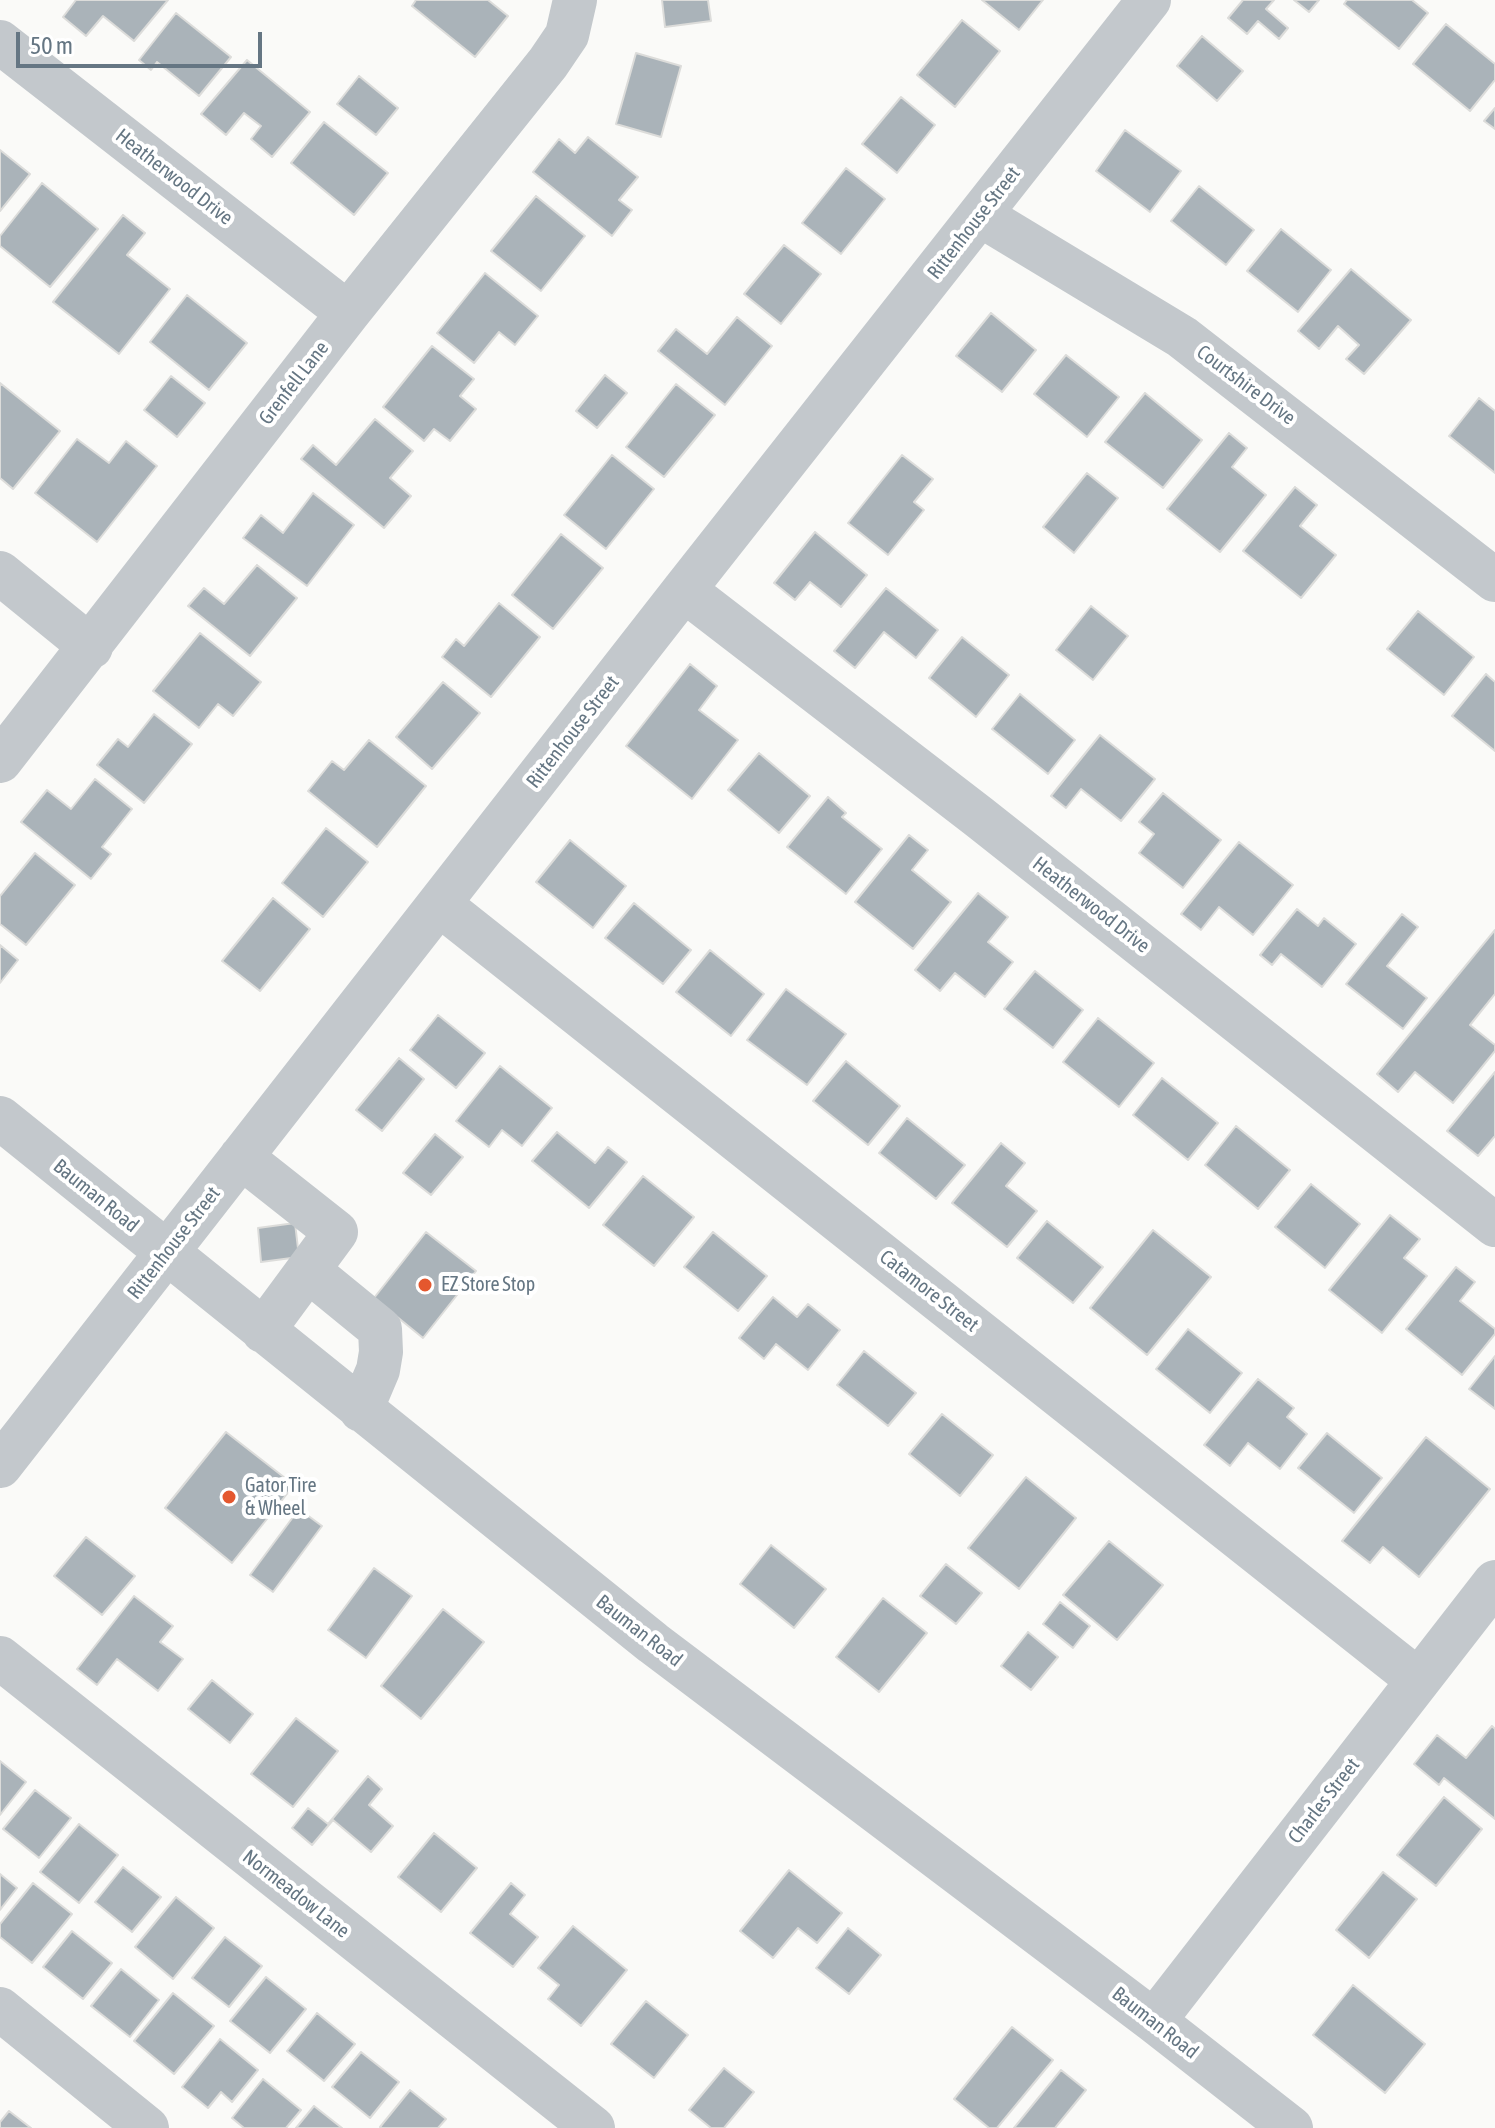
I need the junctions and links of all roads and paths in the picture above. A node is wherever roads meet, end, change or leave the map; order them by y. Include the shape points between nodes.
1 (575, 0) edge
2 (1149, 0) edge
3 (0, 42) edge
4 (980, 215) junction
5 (348, 313) junction
6 (0, 573) edge
7 (1495, 580) edge
8 (684, 590) junction
9 (91, 647) junction
10 (0, 761) edge
11 (439, 904) junction
12 (0, 1118) edge
13 (241, 1157) junction
14 (1495, 1225) edge
15 (167, 1252) junction
16 (309, 1271) junction
17 (263, 1331) junction
18 (361, 1410) junction
19 (0, 1466) edge
20 (1495, 1582) edge
21 (0, 1658) edge
22 (1418, 1680) junction
23 (0, 2009) edge
24 (1154, 2021) junction
25 (147, 2128) edge
26 (593, 2128) edge
27 (1291, 2128) edge

1 - 5 street, Grenfell Lane via 567,35 548,63
2 - 4 street, Rittenhouse Street
3 - 5 street, Heatherwood Drive
4 - 7 street, Courtshire Drive via 1182,337
4 - 8 street, Rittenhouse Street
5 - 9 street, Grenfell Lane
6 - 9 street
8 - 11 street, Rittenhouse Street
8 - 14 street, Heatherwood Drive
9 - 10 street, Grenfell Lane
11 - 13 street, Rittenhouse Street
11 - 22 street, Catamore Street
12 - 15 street, Bauman Road
13 - 15 street, Rittenhouse Street
13 - 16 street via 336,1232
15 - 17 street, Bauman Road
15 - 19 street, Rittenhouse Street
16 - 17 street
16 - 18 street via 380,1329 378,1370
17 - 18 street, Bauman Road
18 - 24 street, Bauman Road via 653,1643
20 - 22 street, Charles Street
21 - 26 street, Normeadow Lane
22 - 24 street, Charles Street
23 - 25 street
24 - 27 street, Bauman Road

